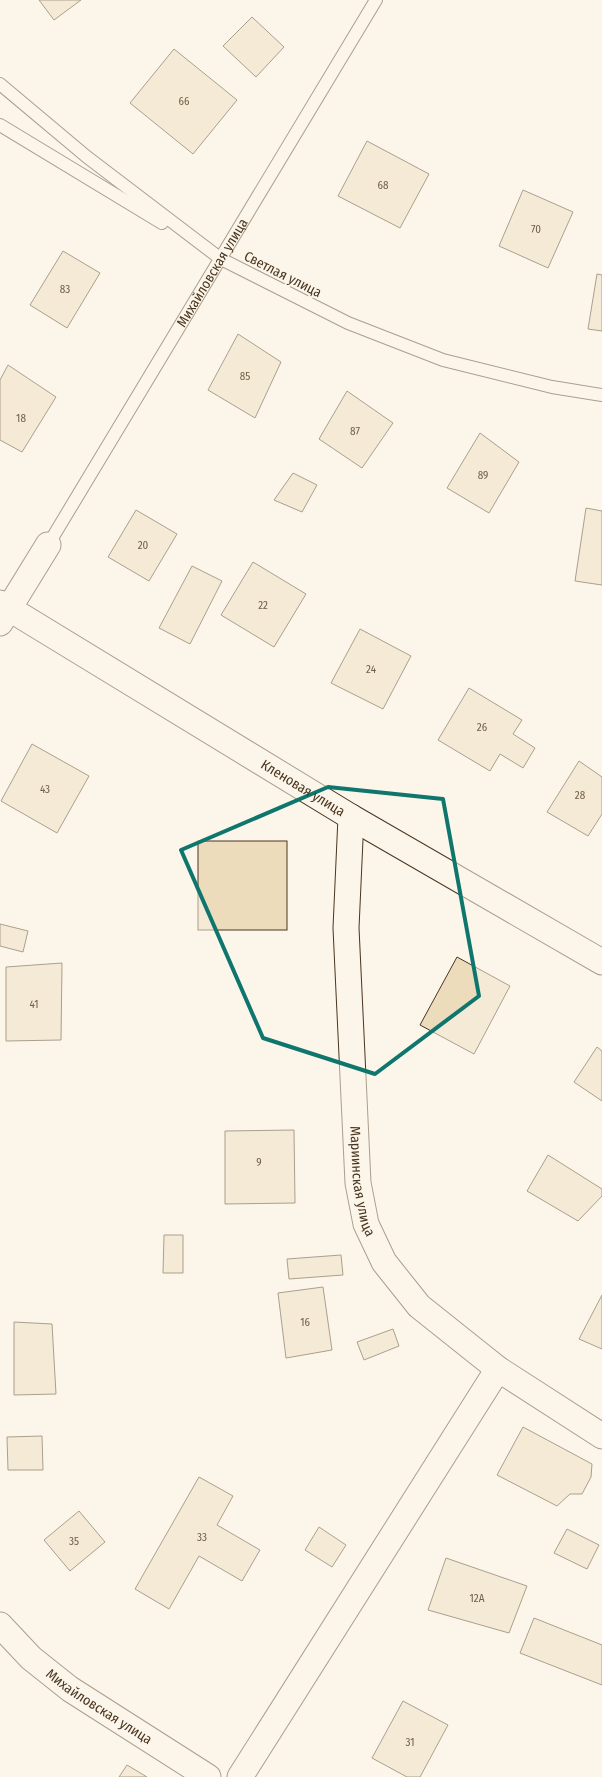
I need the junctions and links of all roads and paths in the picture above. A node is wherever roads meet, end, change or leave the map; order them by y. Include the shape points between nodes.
1 (376, 0) edge
2 (0, 84) edge
3 (0, 125) edge
4 (222, 260) junction
5 (602, 395) edge
6 (48, 545) joint
7 (3, 611) edge
8 (351, 817) junction
9 (602, 962) edge
10 (498, 1369) junction
11 (602, 1436) edge
12 (0, 1625) edge
13 (208, 1777) edge
14 (240, 1777) edge

1 - 4 lane, Михайловская улица
2 - 4 lane, Светлая улица via 87,157
3 - 4 lane
4 - 5 lane, Светлая улица via 348,323 443,360 552,387
4 - 6 lane, Михайловская улица
6 - 7 street
7 - 8 street, Кленовая улица
8 - 9 street, Кленовая улица
8 - 10 street, Мариинская улица via 346,928 358,1183 366,1224 384,1262 420,1306
10 - 11 street, Мариинская улица
10 - 14 street
12 - 13 street, Михайловская улица via 31,1658 70,1689

